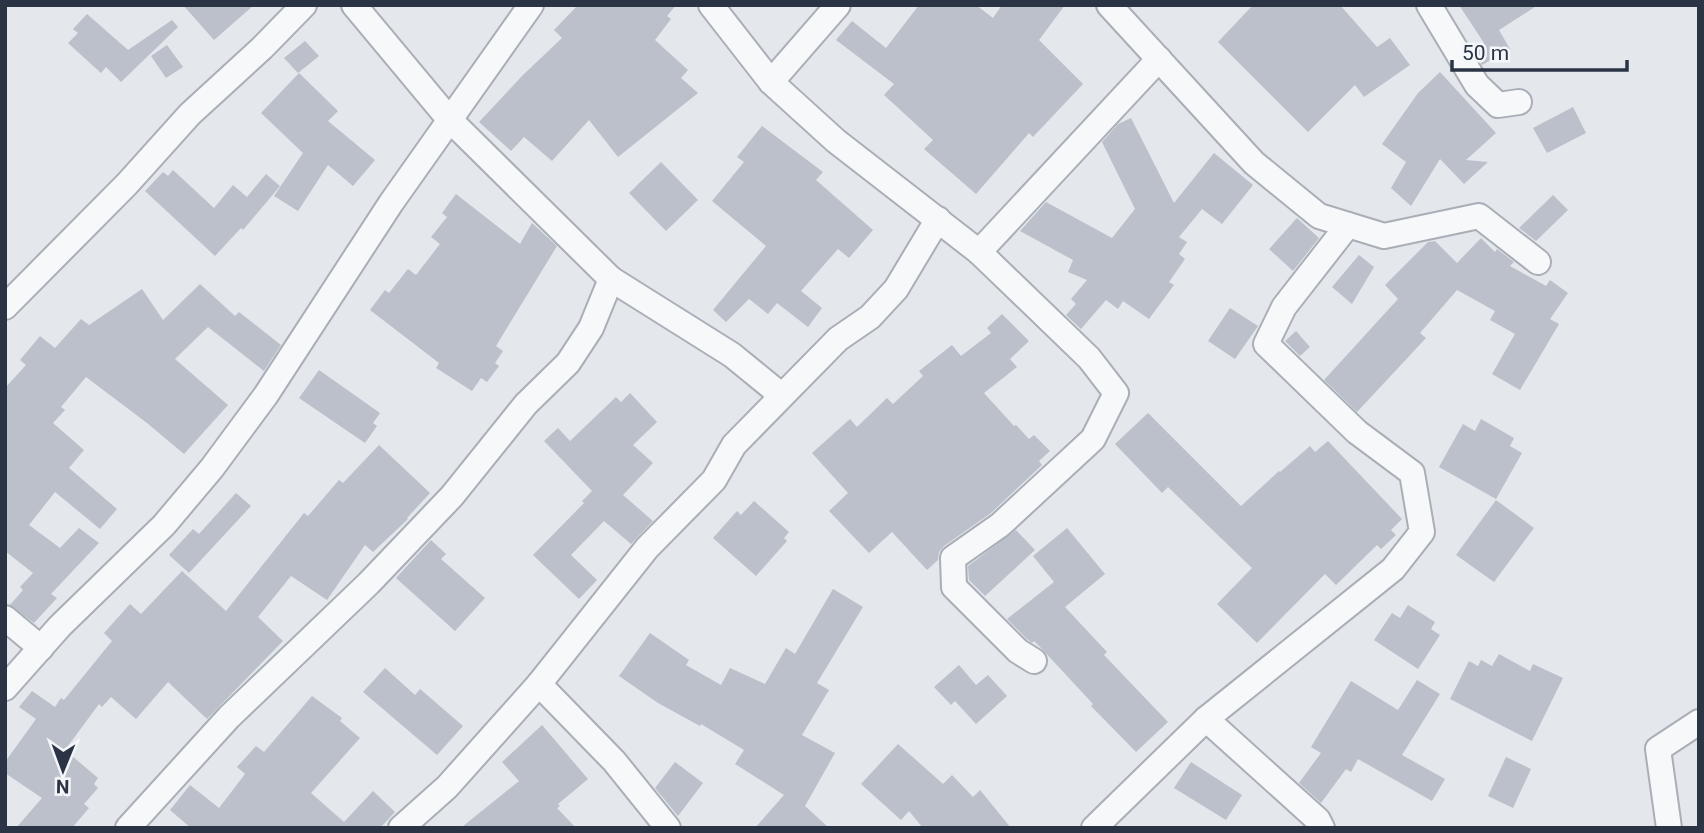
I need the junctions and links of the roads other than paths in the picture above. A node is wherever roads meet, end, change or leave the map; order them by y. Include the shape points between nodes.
1 (304, 5) edge
2 (354, 5) edge
3 (531, 5) edge
4 (711, 5) edge
5 (838, 5) edge
6 (1110, 5) edge
7 (1429, 5) edge
8 (1159, 59) junction
9 (771, 82) junction
10 (1519, 102) dead end
11 (449, 119) junction
12 (938, 219) junction
13 (1348, 225) junction
14 (979, 252) junction
15 (1538, 262) dead end
16 (611, 279) junction
17 (5, 307) edge
18 (781, 394) junction
19 (5, 618) edge
20 (40, 648) junction
21 (1034, 661) dead end
22 (539, 684) junction
23 (5, 688) edge
24 (1206, 719) junction
25 (1699, 722) edge
26 (128, 828) edge
27 (401, 828) edge
28 (668, 828) edge
29 (1094, 828) edge
30 (1322, 828) edge
31 (1669, 828) edge

1 - 17 street via 190,114
2 - 11 street
3 - 11 street
4 - 9 street
5 - 9 street
6 - 8 street
7 - 10 street via 1477,85 1498,105
8 - 13 street via 1254,163 1319,216
8 - 14 street
9 - 12 street via 836,141
11 - 16 street
11 - 20 street via 267,395 212,468 164,525
12 - 14 street
12 - 18 street via 896,289
13 - 15 street via 1384,236 1479,216
13 - 24 street via 1284,307 1266,344 1357,432 1412,473 1422,532 1393,569
14 - 21 street via 1089,358 1115,393 1093,439 1000,525 953,558 954,587 1017,651
16 - 18 street via 732,355
16 - 26 street via 591,328 568,363 526,404 452,496 229,717
18 - 22 street via 734,445 714,480 647,548
19 - 20 street
20 - 23 street
22 - 27 street via 447,787
22 - 28 street via 614,761
24 - 29 street
24 - 30 street
25 - 31 street via 1658,749

